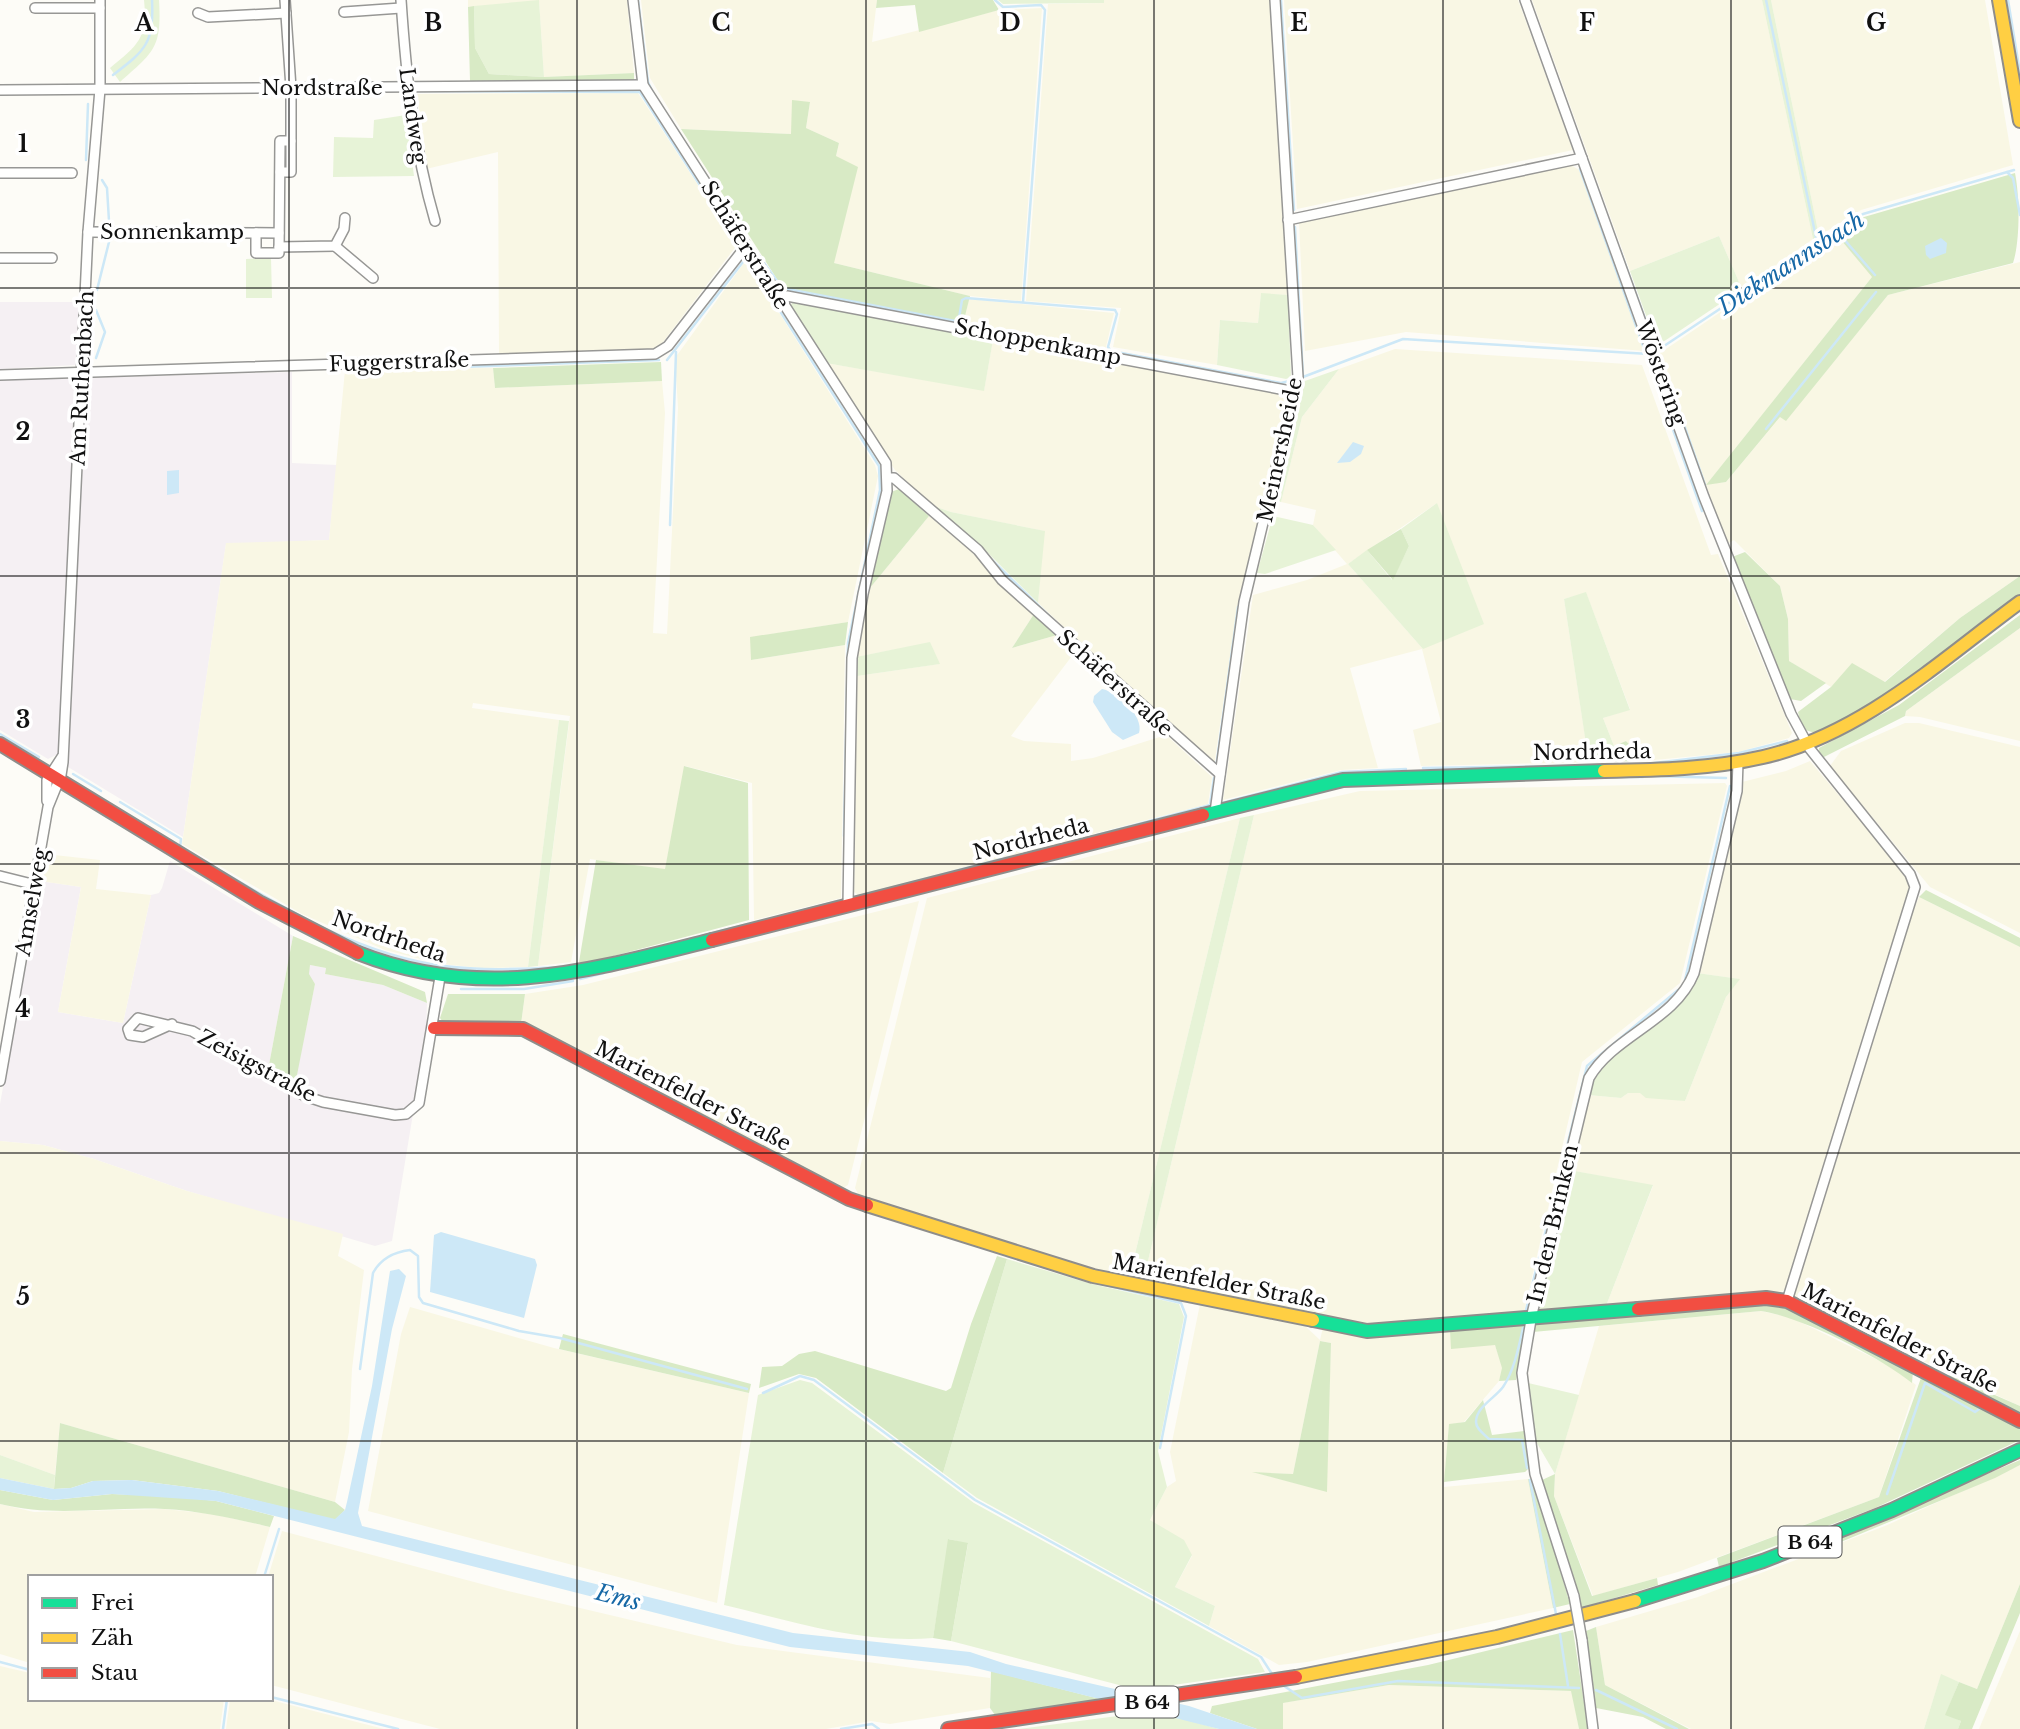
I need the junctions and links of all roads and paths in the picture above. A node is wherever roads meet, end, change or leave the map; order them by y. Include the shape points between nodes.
1 (285, 0) edge
2 (633, 0) edge
3 (1275, 0) edge
4 (1525, 0) edge
5 (1999, 0) edge
6 (100, 4) edge
7 (401, 4) edge
8 (34, 8) dead end
9 (344, 12) dead end
10 (198, 13) dead end
11 (286, 13) junction
12 (643, 85) junction
13 (291, 88) junction
14 (408, 88) junction
15 (100, 89) junction
16 (0, 90) edge
17 (2020, 121) edge
18 (1582, 158) junction
19 (0, 173) edge
20 (72, 173) dead end
21 (345, 218) dead end
22 (1288, 220) junction
23 (435, 221) dead end
24 (88, 232) junction
25 (256, 233) junction
26 (279, 233) junction
27 (335, 246) junction
28 (746, 246) junction
29 (279, 247) junction
30 (0, 258) edge
31 (52, 258) dead end
32 (373, 278) dead end
33 (780, 300) junction
34 (82, 371) junction
35 (0, 375) edge
36 (1296, 392) junction
37 (888, 478) junction
38 (2020, 602) edge
39 (1806, 743) junction
40 (0, 744) edge
41 (1738, 762) junction
42 (1220, 774) junction
43 (55, 777) junction
44 (1215, 812) junction
45 (0, 876) edge
46 (36, 885) junction
47 (848, 905) junction
48 (440, 977) junction
49 (172, 1024) dead end
50 (434, 1028) junction
51 (0, 1081) edge
52 (1787, 1301) junction
53 (1532, 1319) junction
54 (2020, 1421) edge
55 (2020, 1450) edge
56 (948, 1729) edge
57 (1593, 1729) edge

1 - 11 street
2 - 12 street, Schäferstraße
3 - 22 street, Meinersheide
4 - 18 street, Wöstering
5 - 17 main road
6 - 8 street
6 - 15 street, Am Ruthenbach
7 - 9 street, Landweg
7 - 14 street, Landweg
10 - 11 street via 208,17
11 - 13 street
12 - 14 street, Nordstraße
12 - 28 street, Schäferstraße
13 - 14 street, Nordstraße
13 - 15 street, Nordstraße
13 - 26 street via 291,172 280,172
14 - 23 street, Landweg via 421,173
15 - 16 street, Nordstraße
15 - 24 street, Am Ruthenbach
18 - 22 street
18 - 39 street, Wöstering via 1704,497
19 - 20 street
21 - 27 street
22 - 36 street, Meinersheide
24 - 25 street, Sonnenkamp
24 - 34 street, Am Ruthenbach
25 - 26 street, Sonnenkamp
25 - 29 street, Sonnenkamp via 256,253 279,253
26 - 29 street
27 - 29 street, Sonnenkamp
27 - 32 street
28 - 33 street, Schäferstraße
28 - 34 street, Fuggerstraße via 668,346 654,354
30 - 31 street
33 - 36 street, Schoppenkamp via 787,296
33 - 37 street, Schäferstraße via 886,463
34 - 35 street, Fuggerstraße
34 - 43 street, Am Ruthenbach via 62,757
36 - 42 street, Meinersheide via 1244,603
37 - 42 street, Schäferstraße via 894,478 978,550 1002,580
37 - 47 street via 852,658
38 - 39 main road, Nordrheda via 1894,697
39 - 41 main road, Nordrheda
39 - 52 street, Wöstering via 1910,874 1915,887
40 - 43 main road, Nordrheda
41 - 44 main road, Nordrheda via 1679,769 1359,778
41 - 53 street, In den Brinken via 1737,791 1694,973 1683,993 1599,1063 1589,1078
42 - 44 street, Meinersheide
43 - 46 street, Amselweg
43 - 48 main road, Nordrheda via 307,929 382,960
44 - 47 main road, Nordrheda
45 - 46 street
46 - 51 street, Amselweg
47 - 48 main road, Nordrheda via 574,973 514,980
48 - 50 street, Zeisigstraße
49 - 50 street, Zeisigstraße via 223,1047 305,1096 395,1115 406,1114 419,1103
50 - 53 main road, Marienfelder Straße via 523,1029 849,1199 1093,1276 1367,1331
52 - 53 main road, Marienfelder Straße via 1766,1298
52 - 54 main road, Marienfelder Straße
53 - 57 street, In den Brinken, bridge via 1521,1388 1535,1474 1574,1597
55 - 56 main road, B 64 via 1913,1501 1688,1586 1506,1637 1272,1684

